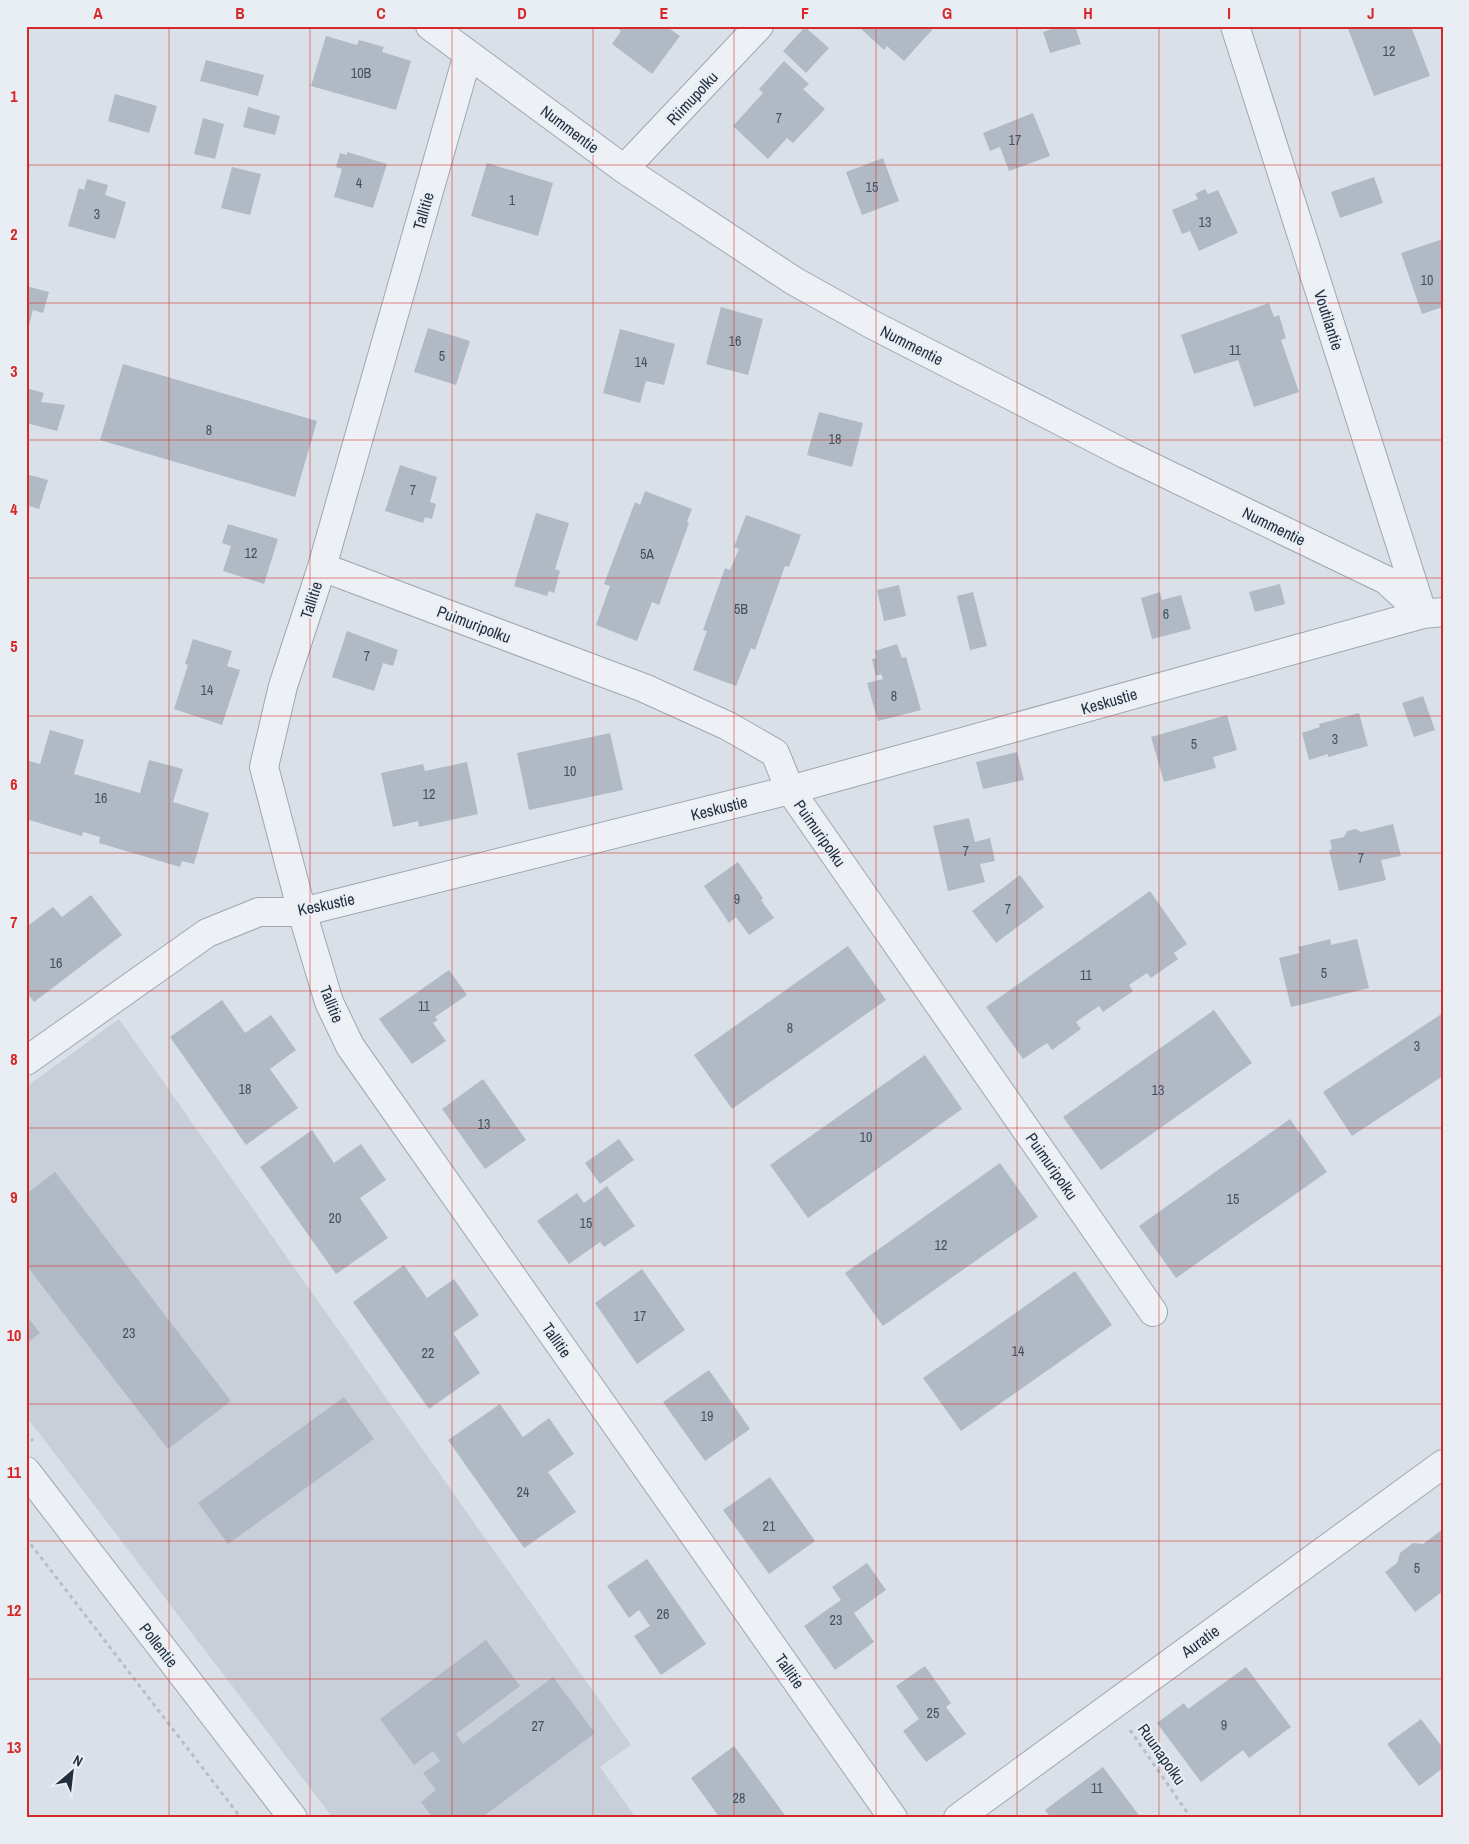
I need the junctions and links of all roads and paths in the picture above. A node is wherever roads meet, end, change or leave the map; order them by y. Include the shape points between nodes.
1 (430, 26) edge
2 (760, 26) edge
3 (1235, 26) edge
4 (468, 54) junction
5 (624, 169) junction
6 (322, 567) junction
7 (1433, 613) edge
8 (790, 790) junction
9 (302, 912) junction
10 (26, 1061) edge
11 (1153, 1312) dead end
12 (1443, 1464) edge
13 (26, 1471) edge
14 (26, 1538) edge
15 (1113, 1704) junction
16 (241, 1818) edge
17 (293, 1818) edge
18 (892, 1818) edge
19 (958, 1818) edge
20 (1191, 1818) edge

1 - 4 street, Nummentie
2 - 5 street, Riimupolku
3 - 7 street, Voutilantie
4 - 5 street, Nummentie
4 - 6 street, Tallitie
5 - 7 street, Nummentie via 794,281 873,325 1125,454 1386,580
6 - 8 street, Puimuripolku via 644,688 728,726 774,753
6 - 9 street, Tallitie via 283,686 264,767
7 - 8 street, Keskustie
8 - 9 street, Keskustie
8 - 11 street, Puimuripolku
9 - 10 street, Keskustie via 259,912 207,933
9 - 18 street, Tallitie via 329,1002 350,1046
12 - 15 street, Auratie
13 - 17 street, Pollentie
14 - 16 path
15 - 19 street, Auratie
15 - 20 path, Ruunapolku

